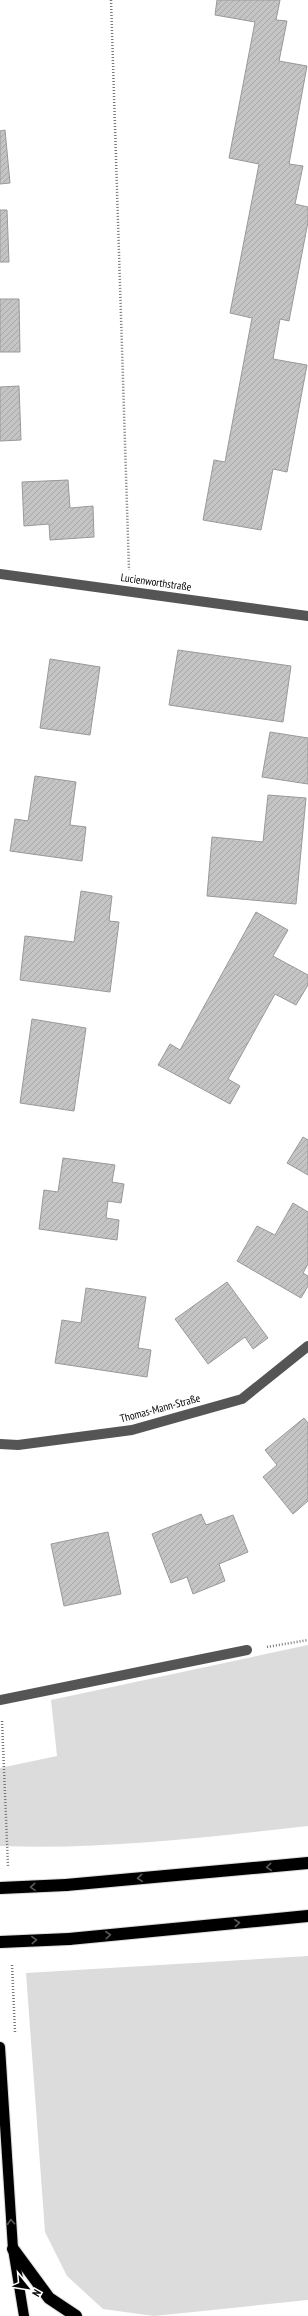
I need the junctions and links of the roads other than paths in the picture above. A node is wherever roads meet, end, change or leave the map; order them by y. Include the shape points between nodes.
1 (0, 574) edge
2 (308, 616) edge
3 (308, 1346) edge
4 (0, 1444) edge
5 (247, 1650) road end
6 (0, 1700) edge
7 (308, 1863) edge
8 (0, 1888) edge
9 (308, 1916) edge
10 (0, 1942) edge
11 (0, 2047) edge
12 (13, 2249) junction
13 (24, 2316) edge
14 (76, 2316) edge

1 - 2 street, Lucienworthstraße
3 - 4 street, Thomas-Mann-Straße via 242,1399 132,1430 18,1445
5 - 6 street
7 -> 8 highway, bridge via 66,1885
10 -> 9 highway, bridge via 69,1939
12 -> 11 main road
12 - 13 main road
12 - 14 highway via 49,2298

